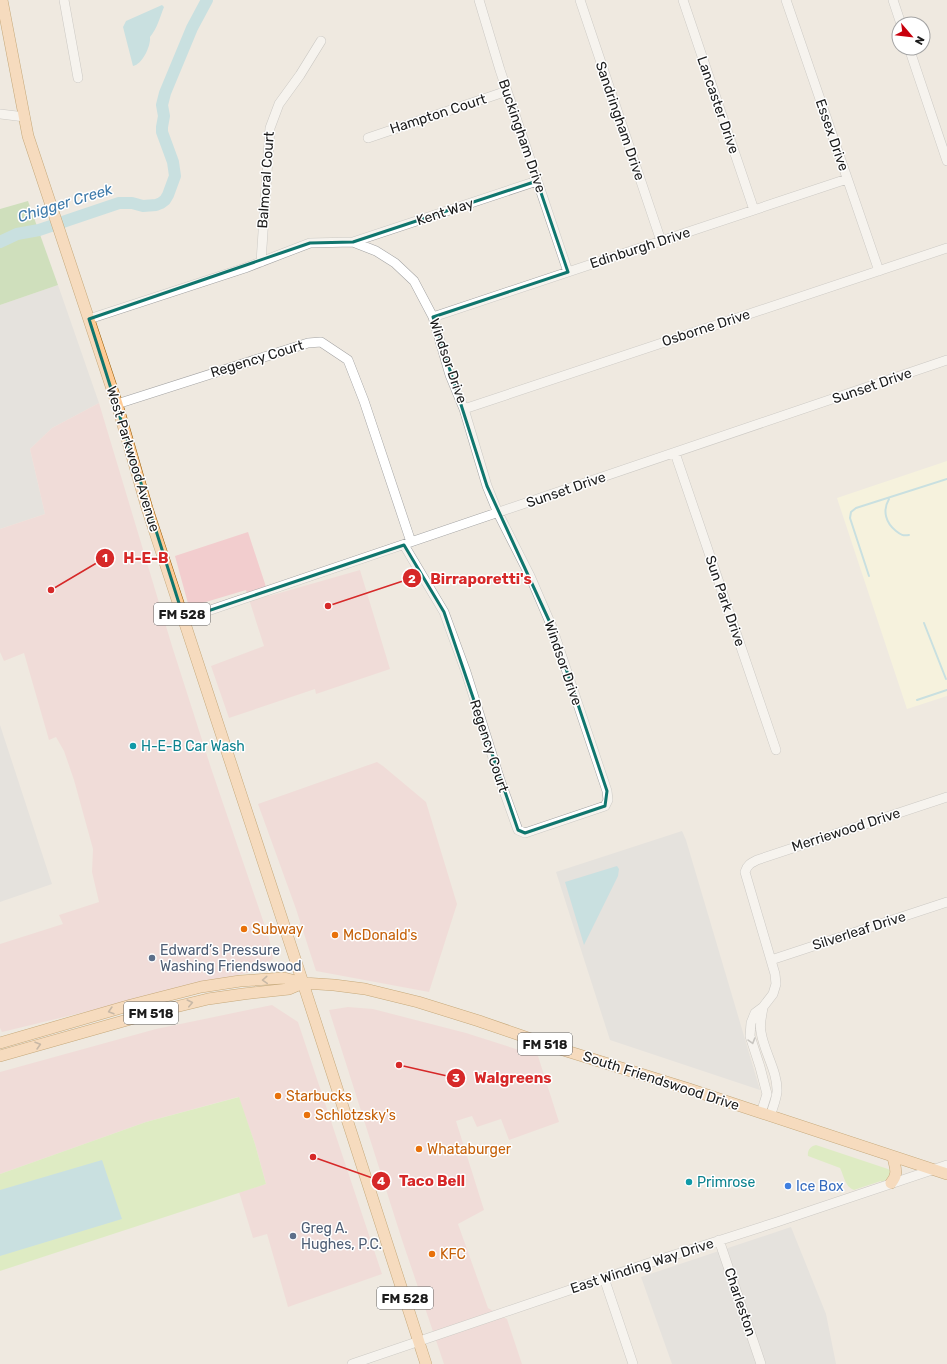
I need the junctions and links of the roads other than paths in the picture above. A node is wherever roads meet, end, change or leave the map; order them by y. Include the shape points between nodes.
1 (2, 0) edge
2 (64, 0) edge
3 (479, 0) edge
4 (580, 0) edge
5 (683, 0) edge
6 (786, 0) edge
7 (893, 0) edge
8 (898, 16) edge
9 (321, 41) dead end
10 (912, 56) edge
11 (78, 78) dead end
12 (507, 91) junction
13 (0, 114) edge
14 (25, 117) junction
15 (368, 138) dead end
16 (947, 161) edge
17 (847, 179) junction
18 (538, 181) junction
19 (754, 210) junction
20 (661, 241) junction
21 (353, 242) junction
22 (947, 248) edge
23 (261, 262) junction
24 (879, 271) junction
25 (568, 272) junction
26 (433, 317) junction
27 (89, 318) junction
28 (947, 360) edge
29 (117, 404) junction
30 (464, 409) junction
31 (675, 452) junction
32 (498, 513) junction
33 (408, 543) junction
34 (184, 619) junction
35 (776, 750) dead end
36 (600, 769) joint
37 (947, 797) edge
38 (947, 902) edge
39 (771, 960) junction
40 (304, 983) junction
41 (764, 1008) junction
42 (0, 1043) edge
43 (0, 1056) edge
44 (770, 1064) junction
45 (760, 1067) junction
46 (765, 1114) junction
47 (893, 1157) junction
48 (947, 1165) edge
49 (932, 1170) junction
50 (947, 1174) edge
51 (891, 1183) junction
52 (719, 1240) junction
53 (604, 1278) junction
54 (419, 1342) junction
55 (353, 1364) edge
56 (426, 1364) edge
57 (633, 1364) edge
58 (761, 1364) edge

1 - 14 main road, West Parkwood Avenue / FM 528
2 - 11 street
3 - 12 street, Buckingham Drive
4 - 20 street, Sandringham Drive
5 - 19 street, Lancaster Drive
6 - 17 street, Essex Drive
7 - 8 street
9 - 23 street, Balmoral Court via 279,104 270,128
10 - 16 street
12 - 15 street, Hampton Court
12 - 18 street, Buckingham Drive
13 - 14 street
14 - 27 main road, West Parkwood Avenue / FM 528 via 28,136
17 - 19 street, Edinburgh Drive
17 - 24 street, Essex Drive
18 - 21 street, Kent Way
18 - 25 street, Buckingham Drive
19 - 20 street, Edinburgh Drive
20 - 25 street, Edinburgh Drive
21 - 23 street, Windsor Drive via 310,243
21 - 26 street, Windsor Drive via 376,251 395,263 414,281
22 - 24 street, Osborne Drive
23 - 27 street, Windsor Drive
24 - 30 street, Osborne Drive
25 - 26 street, Edinburgh Drive
26 - 30 street, Windsor Drive via 450,375
27 - 29 main road, West Parkwood Avenue / FM 528
28 - 31 street, Sunset Drive
29 - 33 street, Regency Court via 308,343 321,342 348,360 364,401
29 - 34 main road, West Parkwood Avenue / FM 528 via 147,508
30 - 32 street, Windsor Drive via 487,486
31 - 32 street, Sunset Drive
31 - 35 street, Sun Park Drive
32 - 33 street, Sunset Drive
32 - 36 street, Windsor Drive via 552,627
33 - 34 street, Sunset Drive
33 - 36 street, Regency Court via 444,612 518,830 525,833 605,806 608,800 607,791
34 - 40 main road, West Parkwood Avenue / FM 528
37 - 39 street, Merriewood Drive via 757,860 746,867 746,876
38 - 39 street, Silverleaf Drive
39 - 41 street via 776,974 776,984
40 -> 42 main road, South Friendswood Drive / FM 518 via 284,978 201,987
43 -> 40 main road, South Friendswood Drive / FM 518 via 152,1012 208,999 289,990
40 - 46 main road, South Friendswood Drive / FM 518 via 365,989 418,1002 560,1050
40 - 54 main road, FM 528
41 - 44 street via 760,1022 761,1032
41 -> 45 street via 755,1013 750,1036
44 - 45 street
44 - 46 street via 777,1091 776,1099
45 - 46 street via 767,1094
46 - 47 main road, South Friendswood Drive / FM 518
47 - 49 main road, South Friendswood Drive / FM 518
47 - 51 main road via 896,1173
48 - 49 street, East Winding Way Drive
49 - 50 main road, South Friendswood Drive / FM 518
49 - 51 street, East Winding Way Drive
51 - 52 street, East Winding Way Drive
52 - 53 street, East Winding Way Drive
52 - 58 street, Charleston
53 - 54 street, East Winding Way Drive
53 - 57 street
54 - 55 street, East Winding Way Drive
54 - 56 main road, FM 528

